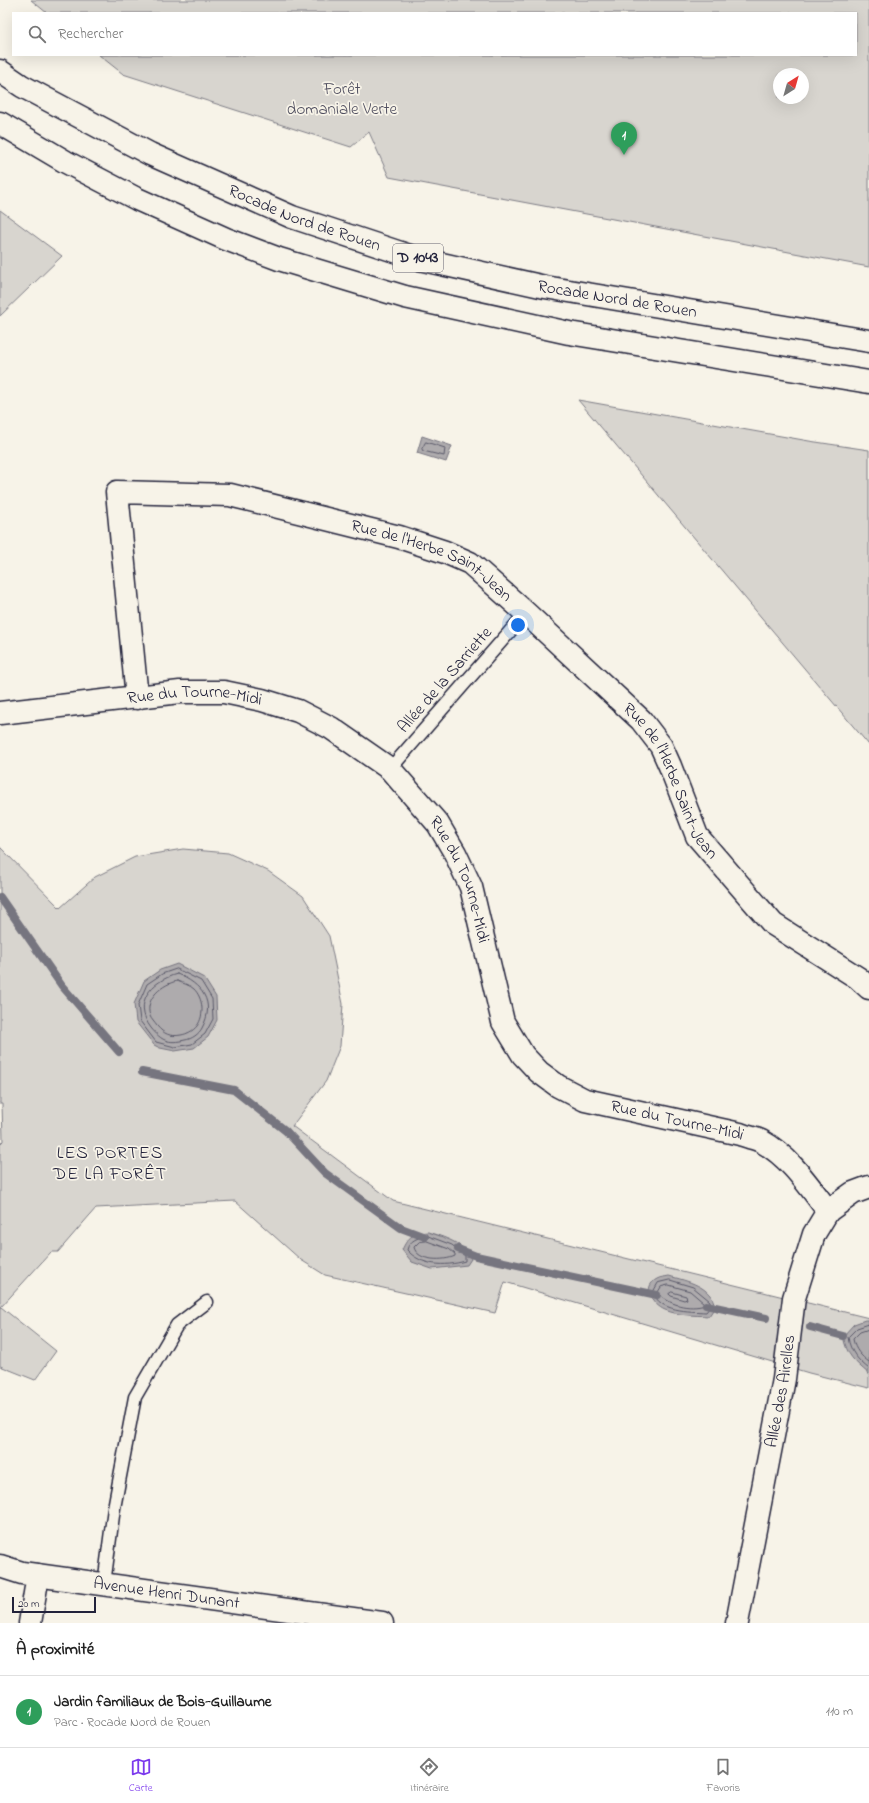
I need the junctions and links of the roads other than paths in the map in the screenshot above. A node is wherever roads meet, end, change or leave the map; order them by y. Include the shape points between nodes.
1 (0, 71) edge
2 (0, 123) edge
3 (869, 341) edge
4 (869, 382) edge
5 (526, 613) junction
6 (137, 698) junction
7 (0, 713) edge
8 (390, 769) junction
9 (869, 988) edge
10 (869, 1187) edge
11 (828, 1211) junction
12 (207, 1302) dead end
13 (0, 1566) edge
14 (38, 1575) junction
15 (104, 1584) junction
16 (30, 1623) edge
17 (382, 1623) edge
18 (737, 1623) edge

1 - 3 main road, Rocade Nord de Rouen / D 1043 via 22,86 150,154 292,217 419,259 545,287
2 - 4 main road, D 1043 via 66,162 130,195 226,238 280,259 398,295 569,332
5 - 6 main road, Rue de l'Herbe Saint-Jean via 470,564 445,552 399,537 230,495 117,492
5 - 8 lane, Allée de la Sarriette
5 - 9 main road, Rue de l'Herbe Saint-Jean via 641,720 661,746 696,836 773,924 858,978
6 - 7 main road, Rue du Tourne-Midi
6 - 8 main road, Rue du Tourne-Midi via 180,692 224,692 262,700 298,711 331,728
8 - 11 main road, Rue du Tourne-Midi via 438,824 455,853 470,887 503,1022 523,1055 539,1072 558,1086 585,1100 740,1134 760,1141 782,1156
10 - 11 main road, Allée des Airelles via 853,1193
11 - 18 main road, Allée des Airelles via 814,1234 794,1298 784,1379
12 - 15 lane via 177,1325 135,1397 114,1508
13 - 14 main road, Avenue Henri Dunant
14 - 15 main road, Avenue Henri Dunant
14 - 16 main road
15 - 17 main road, Avenue Henri Dunant

